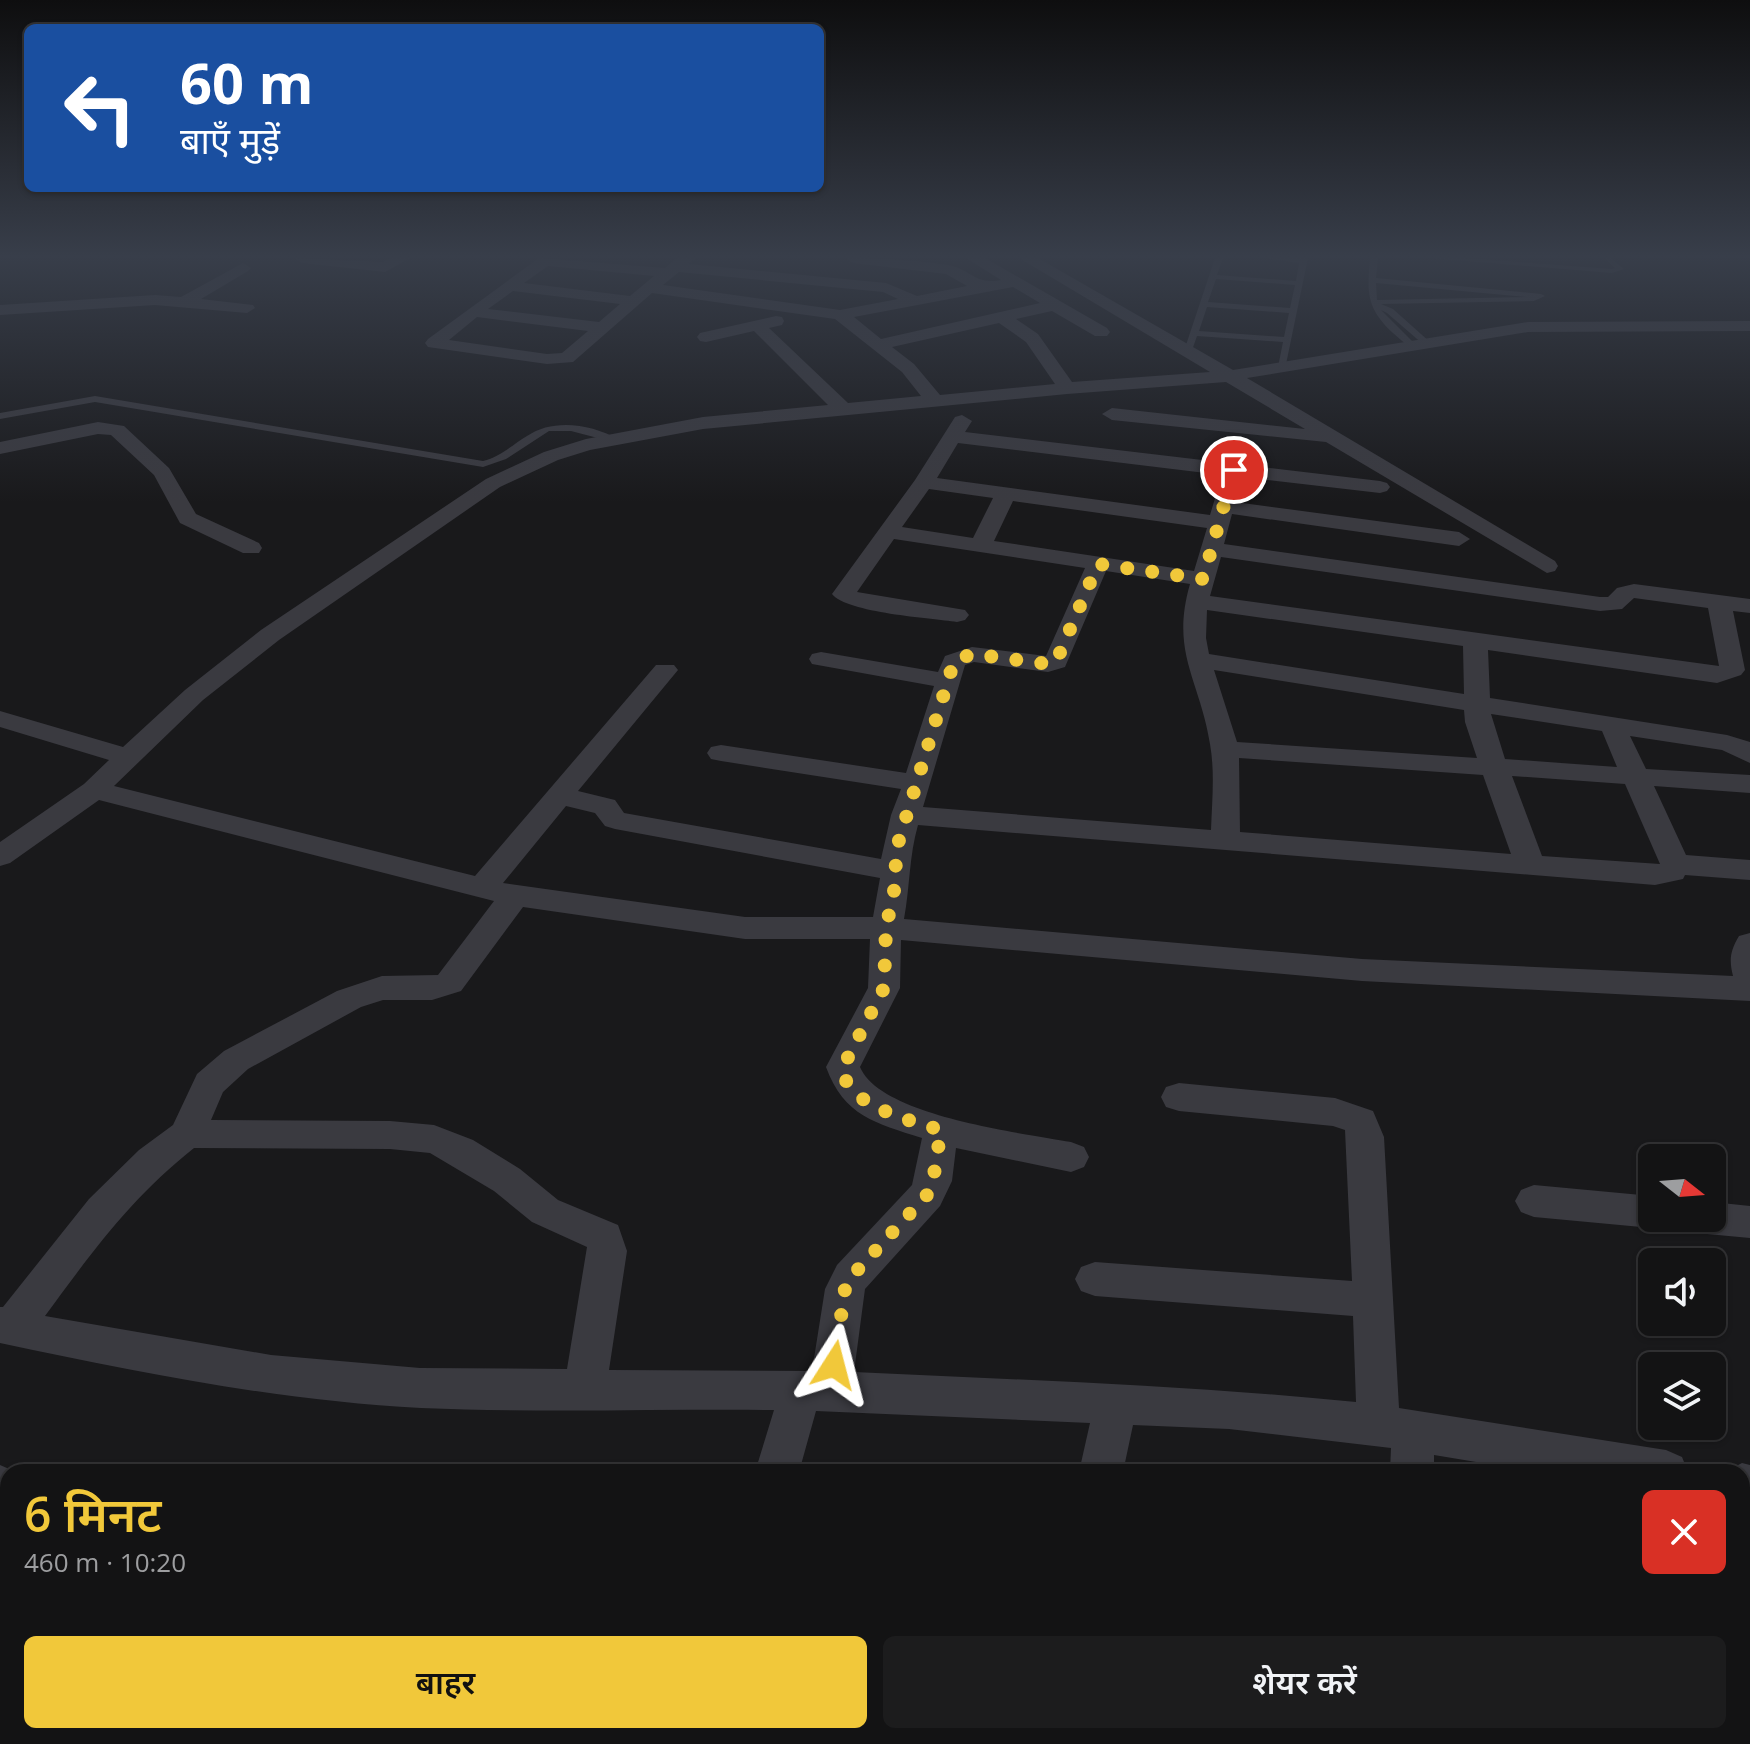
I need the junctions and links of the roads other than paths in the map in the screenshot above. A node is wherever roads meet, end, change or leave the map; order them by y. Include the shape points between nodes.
1 (439, 339) edge
2 (592, 339) edge
3 (772, 339) edge
4 (871, 339) edge
5 (903, 339) edge
6 (1033, 339) edge
7 (1168, 339) edge
8 (1192, 339) edge
9 (1280, 339) edge
10 (1412, 339) edge
11 (1415, 339) edge
12 (1457, 339) edge
13 (1288, 340) joint
14 (878, 345) junction
15 (1420, 345) junction
16 (1188, 351) junction
17 (1282, 367) junction
18 (1067, 388) junction
19 (976, 397) junction
20 (935, 401) junction
21 (842, 408) junction
22 (1112, 414) dead end
23 (0, 416) edge
24 (1207, 416) junction
25 (954, 437) junction
26 (1332, 438) junction
27 (613, 439) junction
28 (0, 448) edge
29 (1234, 470) junction
30 (924, 482) junction
31 (1380, 487) dead end
32 (1006, 493) junction
33 (1221, 515) junction
34 (889, 532) junction
35 (1459, 539) dead end
36 (980, 546) junction
37 (251, 548) dead end
38 (1212, 549) junction
39 (1098, 564) junction
40 (1547, 566) dead end
41 (1200, 590) junction
42 (1719, 602) junction
43 (1750, 606) edge
44 (957, 615) dead end
45 (1475, 640) junction
46 (821, 659) dead end
47 (1197, 660) junction
48 (665, 670) dead end
49 (948, 681) junction
50 (1475, 703) junction
51 (0, 719) edge
52 (1612, 725) junction
53 (1224, 749) junction
54 (721, 753) dead end
55 (1750, 755) edge
56 (130, 758) junction
57 (1492, 766) junction
58 (1635, 776) junction
59 (916, 783) junction
60 (1750, 784) edge
61 (94, 790) junction
62 (561, 796) junction
63 (905, 815) junction
64 (1225, 840) junction
65 (0, 856) edge
66 (1675, 864) junction
67 (1530, 865) junction
68 (1750, 870) edge
69 (895, 871) junction
70 (481, 889) junction
71 (515, 896) junction
72 (886, 928) junction
73 (1750, 944) edge
74 (1750, 982) edge
75 (1750, 989) edge
76 (1179, 1097) dead end
77 (941, 1130) junction
78 (187, 1134) junction
79 (1071, 1157) dead end
80 (1534, 1201) dead end
81 (1638, 1211) edge
82 (1726, 1220) edge
83 (1750, 1222) edge
84 (1095, 1279) dead end
85 (1372, 1300) junction
86 (6, 1327) edge
87 (585, 1389) junction
88 (815, 1391) junction
89 (1116, 1402) junction
90 (1401, 1442) edge
91 (781, 1464) edge
92 (1103, 1464) edge
93 (1595, 1464) edge

1 - 2 street via 434,343 559,360 573,356
3 - 21 street
4 - 14 street
5 - 14 street
6 - 18 street
7 - 16 street
8 - 16 lane
9 - 13 lane
10 - 15 lane
11 - 15 lane
12 - 15 street
13 - 17 lane
14 - 20 street via 908,368
15 - 17 street
16 - 24 street
17 - 24 street
18 - 19 street
18 - 24 street
19 - 20 street
19 - 25 street
20 - 21 street
21 - 27 street
22 - 24 street
23 - 27 lane via 95,399 483,464 551,428
24 - 25 street
24 - 26 street
24 - 26 street
24 - 29 street
25 - 30 street
26 - 40 street
27 - 56 street via 528,466 426,527 226,669
28 - 37 street via 98,428 117,430 162,472 188,518
29 - 31 street
29 - 33 street
30 - 32 street
30 - 34 street
32 - 33 street
32 - 36 street
33 - 35 street
33 - 38 street
34 - 36 street
34 - 44 street via 845,589 846,597
36 - 39 street
38 - 41 street
38 - 42 street via 1600,604 1614,604 1634,591
39 - 41 street
39 - 49 street via 1056,662 965,655 954,661
41 - 45 street
41 - 47 street via 1191,629
42 - 43 street
42 - 45 street via 1732,670 1724,675
45 - 50 street
46 - 49 street
47 - 50 street
47 - 53 street
48 - 62 street
49 - 59 street
50 - 52 street
50 - 57 street
51 - 56 street
52 - 55 street via 1727,743
52 - 58 street
53 - 57 street
53 - 64 street
54 - 59 street
56 - 61 street
57 - 58 street
57 - 67 street
58 - 60 street
58 - 66 street
59 - 63 street
61 - 65 street
61 - 70 street
62 - 69 street via 605,806 615,820
62 - 70 street
63 - 64 street
63 - 69 street
64 - 67 street
66 - 67 street via 1672,872 1655,875
66 - 68 street
69 - 72 street
70 - 71 street
71 - 72 street via 745,928
71 - 78 street via 449,983 382,988 272,1038 209,1084
72 - 75 street via 1362,970
72 - 77 street via 884,988 842,1078 862,1099
73 - 74 street via 1745,958
76 - 85 street via 1335,1112 1360,1121 1366,1137
77 - 79 street
77 - 88 street via 927,1195 845,1289
78 - 86 street via 102,1210
78 - 87 street via 434,1139 507,1180 545,1211 604,1237 607,1251
80 - 81 street
82 - 83 street
84 - 85 street
85 - 90 street
86 - 87 street via 271,1374 420,1388
87 - 88 street
88 - 89 street
88 - 91 street
89 - 90 street via 1229,1409
89 - 92 street
90 - 93 street

